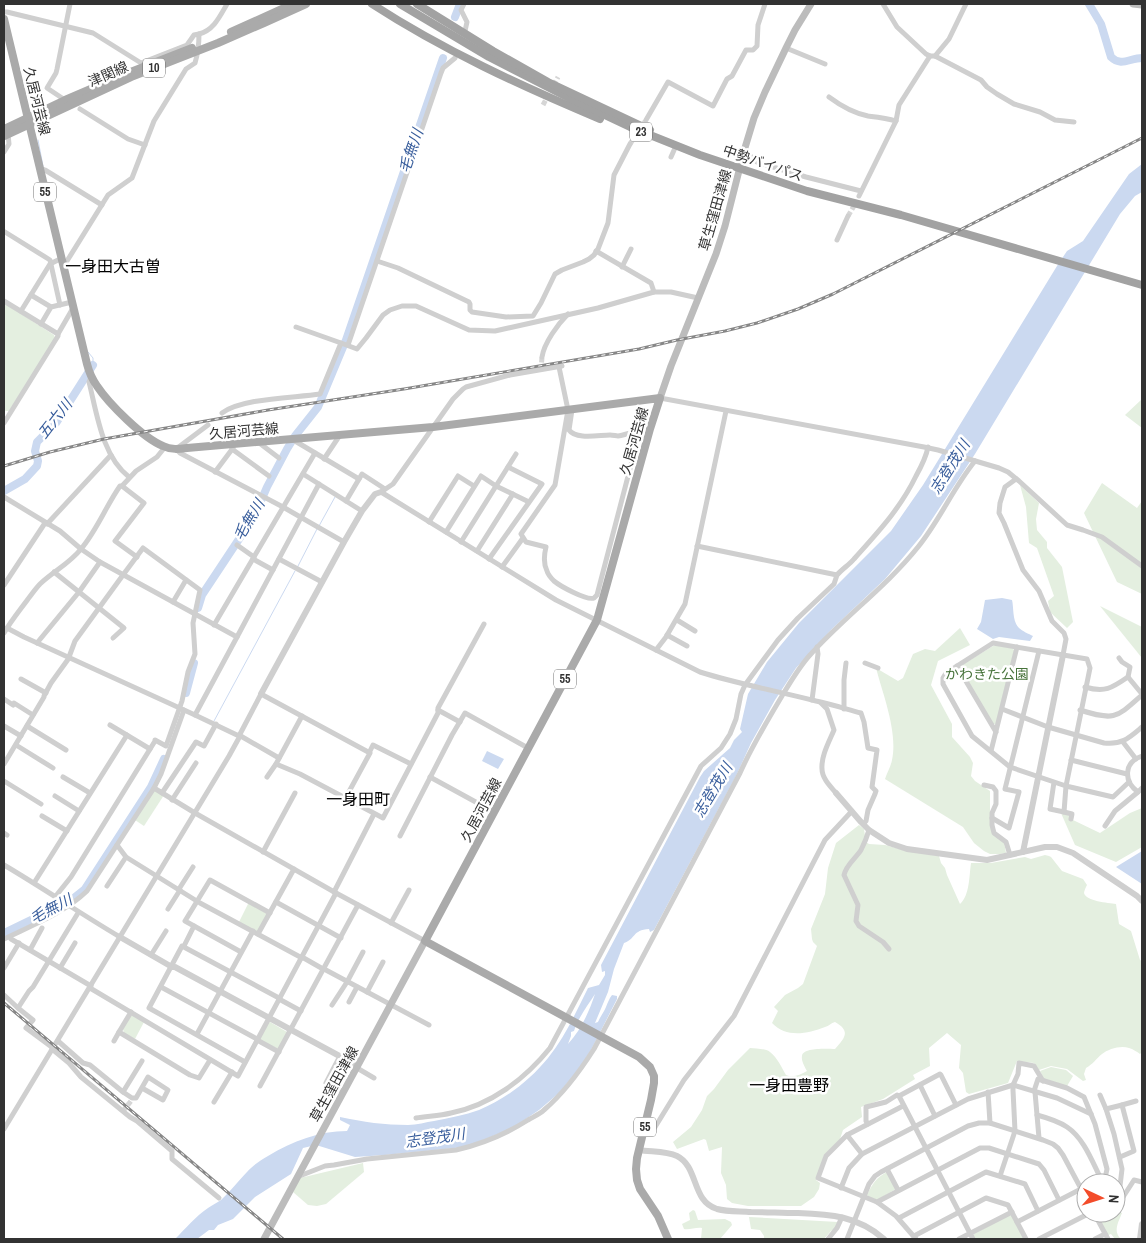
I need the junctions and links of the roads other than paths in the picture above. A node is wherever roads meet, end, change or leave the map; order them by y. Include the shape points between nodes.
1 (70, 4) edge
2 (227, 4) edge
3 (293, 4) edge
4 (306, 4) edge
5 (372, 4) edge
6 (400, 4) edge
7 (417, 4) edge
8 (464, 4) edge
9 (764, 4) edge
10 (811, 4) edge
11 (883, 4) edge
12 (966, 4) edge
13 (1133, 4) edge
14 (1142, 5) edge
15 (4, 12) edge
16 (4, 19) edge
17 (66, 27) junction
18 (465, 31) dead end
19 (199, 34) junction
20 (786, 48) junction
21 (198, 49) junction
22 (932, 56) junction
23 (455, 58) dead end
24 (824, 64) dead end
25 (829, 97) dead end
26 (65, 100) junction
27 (80, 109) dead end
28 (646, 120) tunnel mouth
29 (28, 121) junction
30 (896, 121) junction
31 (1074, 122) dead end
32 (5, 133) edge
33 (630, 144) tunnel mouth
34 (145, 145) junction
35 (675, 148) junction
36 (744, 151) junction
37 (4, 152) edge
38 (700, 156) junction
39 (671, 158) dead end
40 (43, 169) junction
41 (740, 169) junction
42 (102, 205) junction
43 (848, 216) tunnel mouth
44 (5, 232) dead end
45 (837, 240) dead end
46 (631, 249) dead end
47 (596, 251) junction
48 (64, 261) junction
49 (377, 261) junction
50 (50, 264) junction
51 (622, 267) junction
52 (1142, 285) edge
53 (654, 292) junction
54 (31, 295) junction
55 (697, 300) junction
56 (4, 301) edge
57 (60, 305) junction
58 (73, 305) junction
59 (51, 307) junction
60 (21, 311) junction
61 (568, 314) junction
62 (533, 316) junction
63 (532, 323) junction
64 (41, 324) junction
65 (296, 327) dead end
66 (58, 334) junction
67 (345, 344) junction
68 (542, 357) tunnel mouth
69 (96, 393) junction
70 (660, 398) junction
71 (570, 410) junction
72 (726, 410) junction
73 (222, 413) dead end
74 (6, 414) edge
75 (4, 423) edge
76 (208, 426) dead end
77 (432, 427) junction
78 (340, 435) junction
79 (294, 439) junction
80 (258, 442) junction
81 (165, 447) junction
82 (234, 447) junction
83 (928, 447) junction
84 (176, 449) junction
85 (315, 453) junction
86 (516, 454) dead end
87 (111, 455) junction
88 (279, 458) dead end
89 (324, 459) junction
90 (974, 461) junction
91 (508, 467) junction
92 (215, 472) junction
93 (303, 474) junction
94 (269, 476) dead end
95 (129, 477) junction
96 (359, 479) junction
97 (1016, 479) junction
98 (319, 484) junction
99 (122, 486) junction
100 (474, 486) junction
101 (496, 486) junction
102 (383, 490) junction
103 (513, 494) junction
104 (4, 498) edge
105 (346, 501) junction
106 (529, 502) junction
107 (283, 507) junction
108 (362, 511) junction
109 (302, 517) junction
110 (429, 522) junction
111 (46, 524) junction
112 (446, 532) junction
113 (523, 538) junction
114 (344, 542) junction
115 (461, 542) junction
116 (238, 546) dead end
117 (697, 546) junction
118 (81, 549) junction
119 (477, 551) junction
120 (137, 557) junction
121 (254, 558) junction
122 (279, 559) junction
123 (489, 559) junction
124 (100, 562) junction
125 (1142, 566) edge
126 (502, 567) junction
127 (273, 570) junction
128 (54, 572) junction
129 (123, 575) junction
130 (837, 575) junction
131 (186, 580) junction
132 (322, 582) junction
133 (4, 585) edge
134 (79, 592) junction
135 (173, 602) junction
136 (99, 608) junction
137 (196, 614) junction
138 (597, 620) junction
139 (677, 620) junction
140 (484, 624) dead end
141 (214, 625) junction
142 (5, 631) edge
143 (695, 632) dead end
144 (667, 636) junction
145 (237, 637) junction
146 (113, 638) dead end
147 (37, 643) junction
148 (687, 646) dead end
149 (817, 647) junction
150 (1017, 647) junction
151 (656, 650) junction
152 (1039, 651) junction
153 (1063, 655) junction
154 (69, 658) junction
155 (1120, 658) dead end
156 (865, 663) dead end
157 (846, 664) dead end
158 (957, 666) junction
159 (878, 668) dead end
160 (1128, 677) junction
161 (21, 679) dead end
162 (746, 685) junction
163 (1085, 687) junction
164 (46, 693) junction
165 (261, 694) junction
166 (783, 694) junction
167 (1142, 694) edge
168 (4, 697) edge
169 (815, 700) junction
170 (181, 709) junction
171 (844, 709) junction
172 (1002, 709) junction
173 (438, 710) junction
174 (1080, 710) junction
175 (33, 715) junction
176 (195, 715) junction
177 (302, 716) junction
178 (1022, 717) junction
179 (460, 722) junction
180 (216, 724) junction
181 (110, 725) dead end
182 (4, 726) edge
183 (27, 726) junction
184 (1048, 727) junction
185 (1142, 727) edge
186 (996, 732) junction
187 (1076, 734) junction
188 (127, 735) junction
189 (21, 736) junction
190 (240, 736) junction
191 (1123, 742) junction
192 (16, 745) junction
193 (528, 748) junction
194 (150, 749) junction
195 (66, 750) dead end
196 (991, 751) junction
197 (369, 753) junction
198 (1142, 756) edge
199 (1136, 759) junction
200 (1071, 760) junction
201 (278, 761) junction
202 (196, 763) dead end
203 (4, 764) edge
204 (411, 764) junction
205 (1010, 767) junction
206 (53, 768) dead end
207 (1127, 774) junction
208 (1038, 776) junction
209 (63, 777) dead end
210 (267, 777) dead end
211 (430, 777) junction
212 (4, 781) edge
213 (1054, 782) junction
214 (1129, 782) junction
215 (984, 785) dead end
216 (1066, 786) junction
217 (154, 788) junction
218 (1140, 790) edge
219 (90, 793) junction
220 (162, 793) junction
221 (295, 793) dead end
222 (836, 793) joint
223 (55, 796) dead end
224 (346, 799) junction
225 (172, 800) junction
226 (41, 804) dead end
227 (79, 811) junction
228 (852, 811) junction
229 (494, 812) junction
230 (1064, 812) junction
231 (195, 813) junction
232 (374, 814) junction
233 (42, 816) dead end
234 (992, 818) junction
235 (1071, 819) dead end
236 (863, 824) junction
237 (1105, 826) dead end
238 (869, 830) junction
239 (67, 831) junction
240 (400, 836) dead end
241 (117, 845) junction
242 (263, 852) junction
243 (1023, 852) junction
244 (1010, 855) junction
245 (126, 857) junction
246 (4, 865) edge
247 (193, 867) dead end
248 (294, 869) junction
249 (157, 876) junction
250 (34, 883) junction
251 (108, 886) dead end
252 (180, 890) junction
253 (409, 890) dead end
254 (335, 892) junction
255 (55, 896) junction
256 (198, 900) junction
257 (1142, 901) edge
258 (276, 902) junction
259 (358, 905) junction
260 (68, 906) junction
261 (168, 909) dead end
262 (78, 913) junction
263 (270, 913) junction
264 (391, 923) junction
265 (318, 925) junction
266 (194, 926) junction
267 (42, 928) dead end
268 (166, 931) dead end
269 (256, 933) junction
270 (120, 938) junction
271 (341, 938) junction
272 (4, 939) edge
273 (11, 939) dead end
274 (425, 941) junction
275 (19, 943) junction
276 (75, 943) dead end
277 (184, 946) junction
278 (889, 949) dead end
279 (30, 950) junction
280 (241, 952) junction
281 (363, 952) dead end
282 (151, 955) junction
283 (302, 957) junction
284 (49, 961) junction
285 (383, 962) dead end
286 (172, 967) junction
287 (4, 968) edge
288 (60, 968) junction
289 (324, 969) junction
290 (231, 972) junction
291 (347, 982) junction
292 (90, 987) junction
293 (161, 987) junction
294 (357, 987) junction
295 (220, 992) junction
296 (367, 992) junction
297 (4, 995) edge
298 (279, 999) junction
299 (349, 1002) dead end
300 (332, 1005) dead end
301 (390, 1005) junction
302 (18, 1008) junction
303 (301, 1011) junction
304 (131, 1012) junction
305 (209, 1012) junction
306 (269, 1018) junction
307 (567, 1018) junction
308 (429, 1026) dead end
309 (291, 1030) junction
310 (119, 1032) junction
311 (197, 1034) junction
312 (601, 1036) junction
313 (257, 1039) junction
314 (58, 1041) junction
315 (114, 1041) dead end
316 (53, 1049) junction
317 (279, 1052) junction
318 (340, 1056) junction
319 (210, 1060) junction
320 (142, 1061) dead end
321 (245, 1062) junction
322 (83, 1063) junction
323 (357, 1067) junction
324 (76, 1070) junction
325 (232, 1072) junction
326 (374, 1078) dead end
327 (1043, 1081) junction
328 (920, 1085) junction
329 (1013, 1085) junction
330 (260, 1086) dead end
331 (142, 1088) junction
332 (123, 1092) junction
333 (343, 1092) junction
334 (988, 1092) junction
335 (1035, 1092) junction
336 (1100, 1095) dead end
337 (899, 1096) junction
338 (1136, 1101) dead end
339 (214, 1102) dead end
340 (956, 1105) junction
341 (1122, 1105) junction
342 (903, 1106) junction
343 (1106, 1110) junction
344 (1091, 1114) junction
345 (1037, 1115) junction
346 (935, 1116) junction
347 (416, 1118) dead end
348 (990, 1123) junction
349 (868, 1124) junction
350 (914, 1127) junction
351 (4, 1129) edge
352 (644, 1131) junction
353 (1015, 1131) junction
354 (847, 1135) junction
355 (1039, 1138) junction
356 (926, 1149) junction
357 (639, 1150) junction
358 (862, 1154) junction
359 (1008, 1154) junction
360 (1120, 1157) junction
361 (887, 1169) junction
362 (936, 1170) junction
363 (1098, 1173) edge
364 (1106, 1173) edge
365 (1122, 1173) edge
366 (298, 1175) junction
367 (1000, 1176) junction
368 (1076, 1179) edge
369 (1142, 1182) edge
370 (842, 1188) junction
371 (898, 1190) junction
372 (947, 1192) junction
373 (1076, 1192) edge
374 (1126, 1192) edge
375 (864, 1197) junction
376 (219, 1198) dead end
377 (1059, 1200) junction
378 (877, 1202) junction
379 (1038, 1211) junction
380 (1012, 1212) junction
381 (959, 1213) junction
382 (842, 1217) junction
383 (898, 1218) junction
384 (1076, 1220) edge
385 (855, 1221) junction
386 (1017, 1222) junction
387 (1099, 1223) edge
388 (1142, 1224) edge
389 (971, 1237) edge
390 (1106, 1237) edge
391 (915, 1238) edge
392 (264, 1239) edge
393 (668, 1239) edge
394 (828, 1239) edge
395 (847, 1239) edge
396 (884, 1239) edge
397 (959, 1239) edge
398 (1026, 1239) edge
399 (1039, 1239) edge
400 (1095, 1239) edge
401 (1140, 1239) edge

1 - 17 street
2 - 19 street via 214,24
3 - 21 main road, 津関線 / 10
4 - 21 main road, 津関線 / 10
5 - 35 highway via 514,81
6 - 38 highway, 中勢バイパス / 23 via 489,57 577,102
7 - 38 highway via 548,82
8 - 18 street via 461,10 467,22
9 - 28 street via 758,24 757,46 746,50 713,106 668,82
10 - 20 main road, 草生窪田津線
11 - 22 street via 897,27 918,48
12 - 22 street via 949,39
13 - 14 main road
15 - 17 street
16 - 29 main road, 久居河芸線 / 55
17 - 19 street via 93,33 141,63 187,45 194,35
17 - 26 street via 56,73 47,88
19 - 21 street
20 - 24 street
20 - 36 main road, 草生窪田津線 via 758,110
21 - 26 main road, 津関線 / 10 via 128,72
21 - 29 main road, 津関線 / 10
21 - 34 street via 195,63 186,70 162,107
22 - 30 street via 899,105
22 - 31 street via 978,79 1014,104 1059,121
23 - 49 street via 441,73
25 - 30 street via 848,110
26 - 29 main road, 津関線 / 10
27 - 34 street via 128,139
29 - 32 main road, 津関線 / 10
29 - 40 main road, 久居河芸線 / 55
30 - 36 street via 860,193 757,162
32 - 37 street via 9,144
33 - 47 street via 614,175 608,223
34 - 42 street via 132,178 108,195
35 - 38 highway
35 - 39 street
36 - 41 main road, 草生窪田津線
38 - 41 highway, 中勢バイパス / 23
40 - 42 street
40 - 48 main road, 久居河芸線 / 55
41 - 52 highway, 中勢バイパス / 23 via 807,191
41 - 55 main road, 草生窪田津線 via 716,254
42 - 48 street
43 - 45 street
44 - 50 street via 50,260
46 - 51 street
47 - 51 street
47 - 62 street via 583,262 555,274
48 - 50 street
48 - 58 main road, 久居河芸線 / 55
49 - 62 street via 468,302 472,312 506,317
49 - 67 street
50 - 54 street
50 - 57 street
51 - 53 street via 651,283
53 - 55 street via 678,293
53 - 61 street
54 - 59 street
54 - 60 street
55 - 70 main road, 草生窪田津線
56 - 60 street
57 - 58 street
57 - 59 street
58 - 66 street
58 - 69 main road, 久居河芸線 / 55
59 - 64 street
60 - 64 street
61 - 63 street
61 - 68 street via 548,341
62 - 63 street
63 - 67 street via 495,331 469,330 416,306 402,306 383,315 356,348
64 - 66 street
65 - 67 street
66 - 74 street
67 - 73 street via 320,394 239,405
69 - 81 main road, 久居河芸線 / 55 via 106,398 147,437
69 - 87 street via 104,439
70 - 71 main road, 久居河芸線 / 55
70 - 72 street
70 - 138 main road, 久居河芸線 / 55
71 - 77 main road, 久居河芸線 / 55
71 - 77 street via 561,366 510,375 463,389
71 - 113 street via 555,485 521,534
71 - 113 street via 569,430 573,435 634,433 638,436 596,597 585,597 550,578 544,559 546,547 526,542
72 - 83 street
72 - 117 street
74 - 75 street
76 - 84 street
77 - 78 main road, 久居河芸線 / 55
77 - 102 street via 393,484
78 - 79 main road, 久居河芸線 / 55
78 - 89 street
79 - 80 main road, 久居河芸線 / 55
79 - 85 street
80 - 82 main road, 久居河芸線 / 55
80 - 88 street
81 - 84 main road, 久居河芸線 / 55
81 - 95 street via 157,457
82 - 84 main road, 久居河芸線 / 55
82 - 92 street
82 - 94 street
83 - 90 street
83 - 130 street via 924,462 901,504
84 - 92 street
85 - 89 street
85 - 93 street
86 - 91 street
87 - 95 street
87 - 111 street
89 - 96 street
90 - 97 street via 1008,472
90 - 149 street via 918,546 894,574
91 - 101 street
91 - 106 street via 542,484
92 - 107 street
93 - 98 street
93 - 107 street
95 - 99 street
96 - 102 street via 362,474
96 - 105 street
97 - 125 street via 1066,525 1098,535
97 - 153 street via 1005,487 999,513 1023,570 1039,591 1052,621 1064,633
98 - 105 street
98 - 109 street
99 - 118 street
99 - 120 street via 144,503 115,541
100 - 101 street via 481,476
100 - 110 street via 458,476
100 - 112 street
101 - 103 street
101 - 115 street
102 - 108 street via 375,494
102 - 110 street
103 - 106 street
103 - 119 street
104 - 111 street
105 - 108 street
106 - 123 street
107 - 109 street
107 - 121 street
108 - 114 street
109 - 114 street
109 - 122 street
110 - 112 street
111 - 118 street
111 - 133 street
112 - 115 street
113 - 126 street
114 - 132 street
115 - 119 street
116 - 121 street
117 - 130 street
117 - 139 street via 686,604
118 - 124 street
118 - 128 street
119 - 123 street
120 - 129 street
120 - 131 street via 143,548
121 - 127 street
121 - 141 street
122 - 127 street
122 - 132 street
123 - 126 street
124 - 129 street
124 - 134 street
126 - 138 street via 556,600
127 - 145 street
128 - 134 street
128 - 142 street via 39,585
129 - 135 street
129 - 136 street
130 - 162 street via 834,584 778,640
131 - 135 street
131 - 137 street via 200,590
132 - 165 street
134 - 136 street
134 - 147 street
135 - 137 street
136 - 146 street via 124,628
136 - 154 street via 76,641
137 - 141 street
137 - 170 street via 194,654
138 - 151 street
138 - 193 main road, 久居河芸線 / 55
139 - 143 street
139 - 144 street
140 - 173 street
141 - 145 street
142 - 147 street
144 - 148 street
144 - 151 street
145 - 176 street
147 - 154 street
149 - 166 street
149 - 169 street
150 - 152 street
150 - 158 street via 993,643
150 - 172 street
151 - 162 street via 700,672
152 - 153 street
152 - 178 street
153 - 163 street via 1087,659 1090,668
153 - 184 street
154 - 164 street
154 - 170 street
155 - 160 street via 1130,668
156 - 159 street
157 - 171 street
158 - 186 street
158 - 196 street via 945,674 943,684 972,736
160 - 163 street via 1107,689
160 - 167 street
161 - 164 street
162 - 166 street
162 - 307 street via 730,734 721,748 701,766
163 - 174 street
164 - 175 street
165 - 177 street
165 - 190 street
166 - 169 street
166 - 312 street
167 - 174 street via 1114,716
168 - 175 street
169 - 171 street
169 - 222 street via 827,709 834,730 823,757 822,769
170 - 176 street
170 - 194 street via 166,746 155,740
170 - 217 street
171 - 236 street via 861,713 868,748 877,750 872,787 876,791
172 - 178 street
172 - 186 street
173 - 179 street
173 - 204 street
174 - 187 street
175 - 183 street
176 - 180 street
177 - 197 street
177 - 201 street
178 - 184 street
178 - 205 street
179 - 193 street via 465,713
179 - 211 street
180 - 190 street
180 - 220 street via 204,746 196,742
181 - 188 street
182 - 189 street
183 - 189 street
183 - 195 street
184 - 187 street
184 - 208 street
185 - 191 street
186 - 196 street
187 - 191 street via 1104,743
187 - 200 street
188 - 194 street
188 - 219 street
189 - 192 street
190 - 201 street
190 - 231 street
191 - 199 street
192 - 203 street
192 - 206 street
193 - 229 main road, 久居河芸線 / 55
194 - 255 street via 71,877
196 - 205 street
197 - 204 street via 373,745
197 - 224 street
198 - 199 street
199 - 207 street
200 - 207 street
200 - 216 street
201 - 210 street
201 - 224 street
202 - 225 street
204 - 232 street via 382,818
205 - 208 street
205 - 234 street via 1005,789 1019,792 1010,828
207 - 214 street
208 - 213 street
208 - 243 street
209 - 219 street
211 - 229 street
211 - 240 street
212 - 226 street
213 - 216 street
213 - 230 street via 1050,809
214 - 216 street via 1113,797
214 - 218 street
215 - 234 street via 993,787 996,792
216 - 230 street
217 - 220 street
217 - 241 street
218 - 237 street via 1115,811
219 - 227 street
220 - 225 street
221 - 242 street
222 - 228 street
223 - 227 street
224 - 232 street
225 - 231 street
227 - 239 street
228 - 236 street
228 - 352 street via 825,841 734,1016 684,1080 652,1132
229 - 274 main road, 久居河芸線 / 55
230 - 235 street via 1072,814
231 - 242 street
231 - 249 street
232 - 254 street
233 - 239 street
234 - 244 street via 994,832 1005,841
236 - 238 street
238 - 244 street via 890,843 912,850 987,860
238 - 278 street via 862,848 844,875 858,905 856,920 859,926
239 - 250 street
241 - 245 street
241 - 260 street via 87,891
242 - 248 street
243 - 244 street
243 - 257 street via 1063,848
245 - 249 street
245 - 251 street
246 - 250 street
247 - 252 street
248 - 254 street
248 - 258 street
249 - 252 street
249 - 270 street
250 - 255 street
252 - 256 street
252 - 261 street
253 - 264 street
254 - 259 street
254 - 265 street
255 - 260 street
256 - 263 street via 210,880
256 - 266 street via 186,921
256 - 269 street
258 - 263 street
258 - 265 street
259 - 264 street
259 - 271 street
260 - 262 street
260 - 272 street
262 - 270 street
262 - 284 street
263 - 269 street
264 - 274 street
265 - 271 street
265 - 283 street
266 - 277 street
266 - 280 street
267 - 279 street
268 - 282 street
269 - 280 street
269 - 283 street
270 - 282 street
270 - 292 street
271 - 289 street
273 - 275 street
274 - 301 main road, 草生窪田津線
274 - 307 main road, 55
275 - 279 street
275 - 287 street
276 - 288 street
277 - 286 street
277 - 290 street
279 - 284 street
280 - 290 street
281 - 291 street
282 - 286 street
283 - 289 street
283 - 298 street
284 - 288 street
284 - 302 street
285 - 296 street
286 - 293 street
286 - 295 street
288 - 292 street
289 - 291 street
289 - 303 street
290 - 295 street
290 - 298 street
291 - 294 street
291 - 300 street
292 - 304 street
292 - 314 street
293 - 305 street
293 - 311 street via 149,1008
294 - 296 street
294 - 299 street
295 - 305 street
295 - 306 street
296 - 301 street
297 - 302 street
298 - 303 street
298 - 306 street
301 - 308 street
301 - 323 main road, 草生窪田津線
302 - 316 street via 33,1020 26,1028
303 - 309 street
304 - 310 street
304 - 319 street
305 - 311 street
305 - 313 street
306 - 309 street
306 - 313 street
307 - 312 main road, 55
307 - 347 street via 535,1066 501,1093 452,1113
309 - 317 street
309 - 318 street
310 - 315 street
310 - 319 street via 199,1078
311 - 321 street
312 - 352 main road, 55 via 639,1057 652,1071 653,1090
312 - 366 street via 578,1073 550,1104 504,1133 456,1150 334,1164
313 - 317 street
313 - 321 street
314 - 316 street
314 - 322 street
316 - 324 street
316 - 351 street
317 - 330 street
318 - 323 street
318 - 333 street via 326,1083
319 - 325 street
320 - 332 street
321 - 325 street via 238,1076
322 - 324 street
322 - 332 street
323 - 326 street
323 - 333 main road, 草生窪田津線
324 - 376 street via 172,1151 172,1159
325 - 339 street
327 - 329 street via 1034,1066 1019,1063
327 - 335 street via 1038,1079
327 - 344 street via 1084,1097
328 - 337 street
328 - 340 street via 941,1075
328 - 346 street
329 - 334 street
329 - 335 street
329 - 353 street
331 - 331 street via 148,1077 168,1090 162,1100
331 - 332 street via 131,1100
333 - 366 main road, 草生窪田津線
334 - 340 street
334 - 348 street
335 - 344 street
335 - 345 street
336 - 343 street
337 - 342 street
337 - 349 street via 866,1107
338 - 341 street
340 - 346 street
341 - 343 street
341 - 360 street via 1134,1151
342 - 349 street
342 - 350 street
343 - 360 street
344 - 364 street
345 - 355 street
345 - 363 street via 1059,1122 1073,1132
346 - 350 street
348 - 353 street
348 - 356 street via 968,1126
349 - 354 street
350 - 356 street
350 - 358 street
352 - 357 main road, 55
353 - 355 street
353 - 359 street
354 - 358 street
354 - 370 street via 826,1156 818,1178
355 - 368 street via 1058,1148
356 - 361 street
356 - 362 street
357 - 382 street via 678,1157 690,1169 701,1197 719,1210
357 - 393 main road, 55 via 638,1185
358 - 370 street via 849,1168
359 - 362 street via 980,1148
359 - 367 street
359 - 377 street via 1042,1166
360 - 365 street
361 - 371 street
361 - 375 street via 872,1180
362 - 371 street
362 - 372 street
366 - 392 main road, 草生窪田津線
367 - 372 street via 986,1172
367 - 379 street via 1025,1184
369 - 374 street via 1134,1180
370 - 375 street
371 - 378 street
372 - 381 street
372 - 383 street
373 - 377 street
375 - 378 street
375 - 385 street
377 - 379 street
378 - 383 street
379 - 386 street
380 - 381 street via 1008,1205 986,1198
380 - 386 street
380 - 389 street
381 - 389 street
381 - 391 street
382 - 385 street
382 - 394 street
383 - 391 street
384 - 399 street
385 - 395 street
385 - 396 street
386 - 398 street
387 - 390 street
388 - 401 street
389 - 397 street
390 - 400 street

